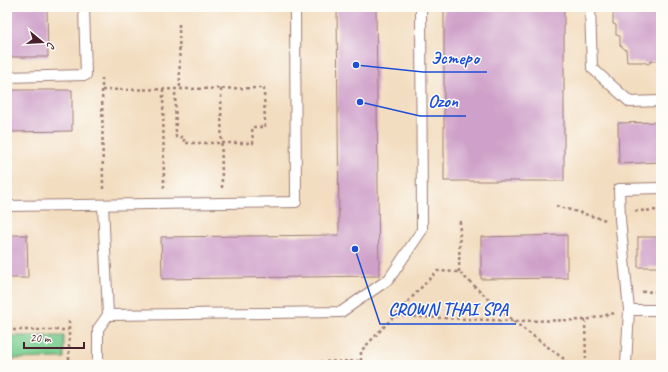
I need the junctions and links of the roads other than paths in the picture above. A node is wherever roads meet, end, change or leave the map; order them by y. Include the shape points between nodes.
1 (84, 7) edge
2 (295, 7) edge
3 (421, 7) edge
4 (590, 7) edge
5 (7, 77) edge
6 (661, 101) edge
7 (661, 188) edge
8 (103, 205) junction
9 (7, 206) edge
10 (629, 310) junction
11 (661, 310) edge
12 (108, 314) junction
13 (98, 365) edge
14 (626, 365) edge

1 - 5 lane via 86,75
2 - 8 lane via 296,202
3 - 12 lane via 422,230 389,279 341,312
4 - 6 lane via 592,68 630,102
7 - 10 lane via 619,189
8 - 9 lane
8 - 12 lane
10 - 11 lane
10 - 14 lane
12 - 13 lane via 98,329

